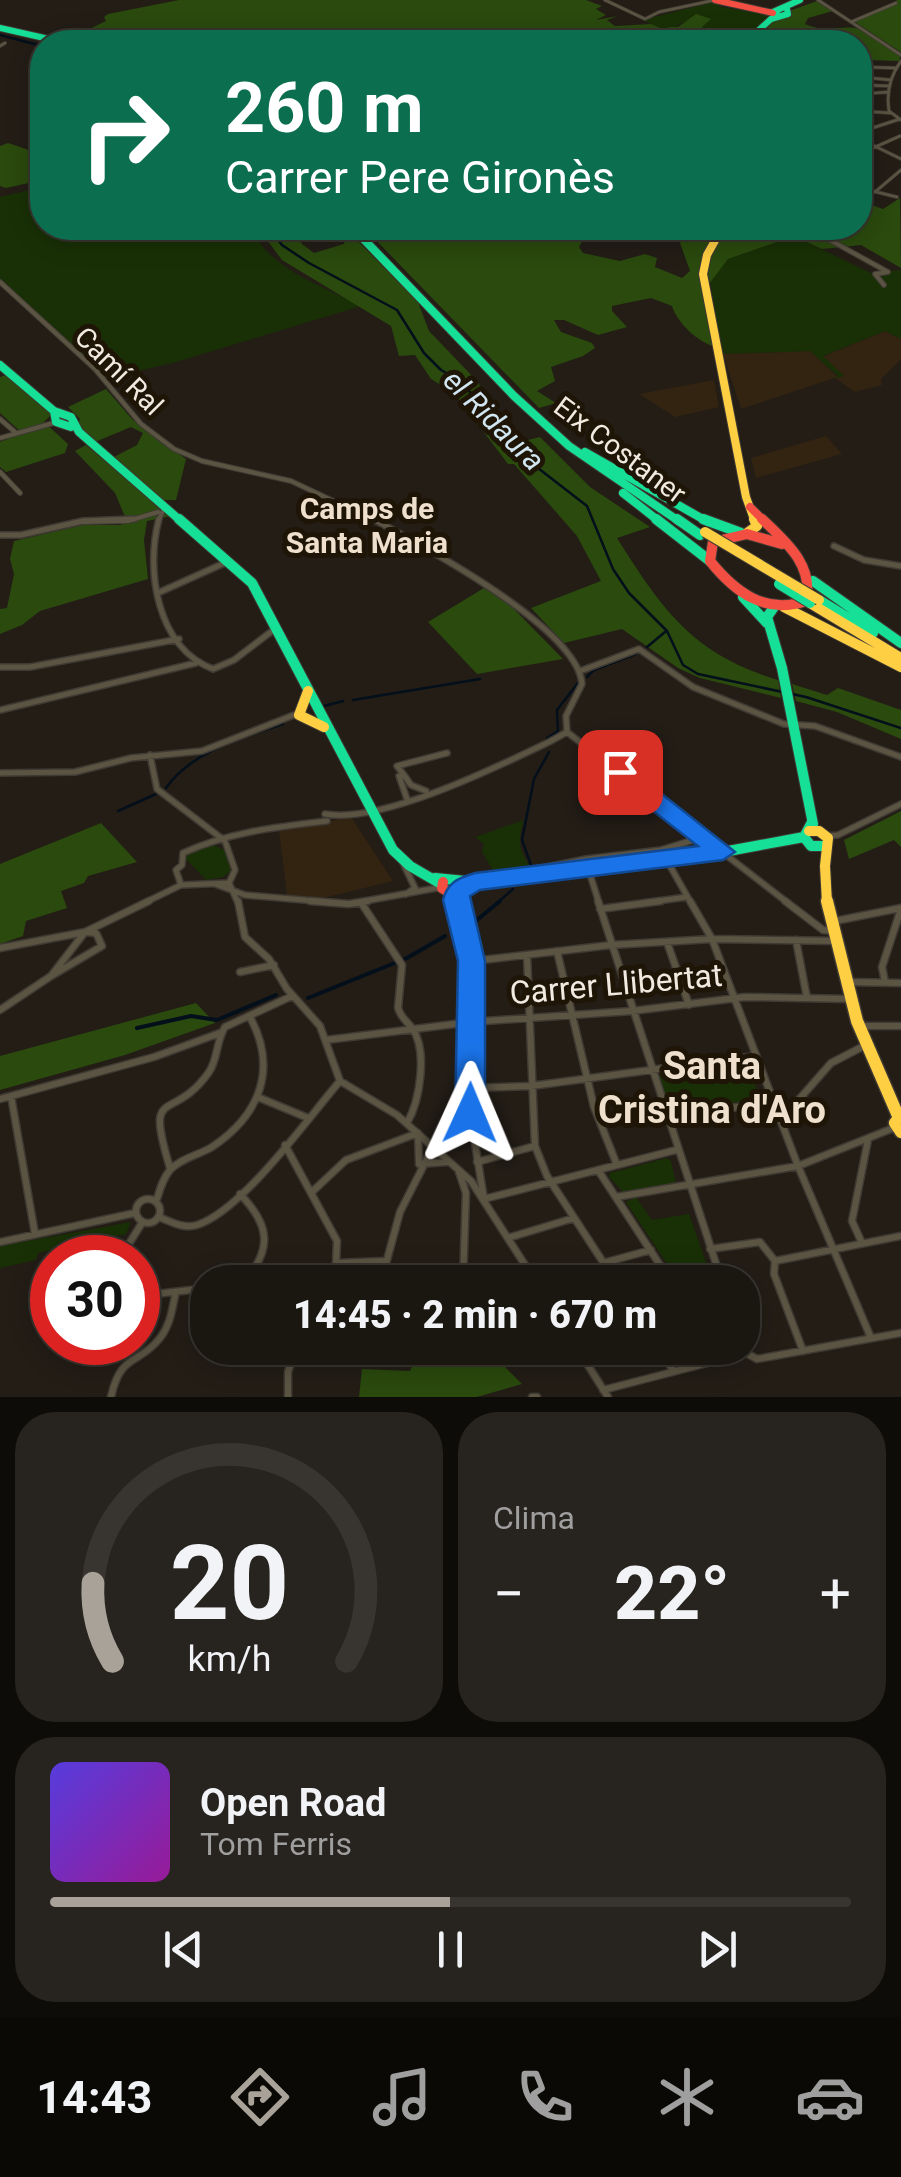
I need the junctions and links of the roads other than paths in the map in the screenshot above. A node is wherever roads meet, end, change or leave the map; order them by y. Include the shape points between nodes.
1 (605, 0) edge
2 (719, 0) edge
3 (800, 0) edge
4 (818, 0) edge
5 (888, 0) edge
6 (779, 13) junction
7 (851, 22) junction
8 (0, 29) edge
9 (760, 30) edge
10 (862, 30) edge
11 (30, 36) edge
12 (872, 37) edge
13 (901, 58) edge
14 (872, 67) edge
15 (895, 68) junction
16 (872, 81) edge
17 (872, 85) edge
18 (890, 86) junction
19 (872, 91) edge
20 (872, 111) edge
21 (891, 112) junction
22 (900, 120) edge
23 (879, 127) junction
24 (872, 129) edge
25 (900, 136) edge
26 (873, 148) joint
27 (901, 160) edge
28 (901, 170) edge
29 (872, 191) edge
30 (875, 192) junction
31 (898, 198) dead end
32 (367, 240) edge
33 (716, 240) edge
34 (830, 240) edge
35 (4, 286) edge
36 (884, 286) dead end
37 (0, 365) edge
38 (0, 419) edge
39 (63, 420) junction
40 (15, 432) junction
41 (0, 438) edge
42 (582, 454) junction
43 (0, 472) edge
44 (20, 493) dead end
45 (750, 507) junction
46 (161, 509) junction
47 (744, 533) junction
48 (0, 535) edge
49 (782, 544) junction
50 (834, 546) dead end
51 (229, 561) junction
52 (710, 561) junction
53 (901, 566) edge
54 (813, 581) junction
55 (160, 592) junction
56 (743, 597) junction
57 (779, 607) junction
58 (770, 626) junction
59 (276, 628) junction
60 (179, 639) junction
61 (901, 650) edge
62 (196, 663) junction
63 (901, 667) edge
64 (0, 668) edge
65 (580, 671) junction
66 (0, 710) edge
67 (306, 714) junction
68 (794, 724) junction
69 (567, 732) junction
70 (447, 753) dead end
71 (150, 756) junction
72 (901, 757) edge
73 (0, 773) edge
74 (404, 775) junction
75 (429, 791) junction
76 (407, 798) junction
77 (901, 804) edge
78 (371, 811) junction
79 (703, 836) junction
80 (814, 837) junction
81 (225, 841) junction
82 (723, 852) junction
83 (662, 854) junction
84 (401, 860) junction
85 (588, 868) junction
86 (545, 871) junction
87 (208, 883) junction
88 (229, 883) junction
89 (181, 885) junction
90 (451, 887) junction
91 (235, 894) junction
92 (404, 896) junction
93 (687, 897) junction
94 (362, 904) junction
95 (901, 908) edge
96 (600, 910) junction
97 (837, 931) junction
98 (85, 932) junction
99 (712, 940) junction
100 (796, 940) junction
101 (667, 942) junction
102 (611, 945) junction
103 (0, 948) edge
104 (557, 952) junction
105 (527, 955) junction
106 (472, 961) junction
107 (274, 965) junction
108 (240, 972) dead end
109 (50, 976) junction
110 (848, 982) junction
111 (886, 982) junction
112 (901, 983) edge
113 (292, 996) junction
114 (735, 998) junction
115 (807, 998) junction
116 (852, 999) junction
117 (688, 1005) junction
118 (0, 1010) edge
119 (632, 1011) junction
120 (572, 1016) junction
121 (250, 1017) junction
122 (530, 1018) junction
123 (471, 1022) junction
124 (858, 1026) junction
125 (901, 1026) edge
126 (413, 1029) junction
127 (220, 1033) junction
128 (326, 1040) junction
129 (864, 1046) junction
130 (756, 1056) junction
131 (650, 1070) junction
132 (587, 1079) junction
133 (340, 1082) junction
134 (530, 1086) junction
135 (471, 1088) junction
136 (11, 1096) junction
137 (260, 1098) junction
138 (0, 1099) edge
139 (774, 1102) junction
140 (778, 1114) junction
141 (666, 1117) junction
142 (308, 1118) junction
143 (899, 1123) edge
144 (407, 1124) junction
145 (418, 1133) junction
146 (868, 1140) junction
147 (286, 1145) junction
148 (534, 1146) junction
149 (433, 1147) junction
150 (676, 1150) junction
151 (450, 1162) junction
152 (477, 1162) junction
153 (419, 1164) junction
154 (616, 1165) junction
155 (798, 1166) junction
156 (170, 1168) junction
157 (459, 1170) junction
158 (598, 1170) junction
159 (551, 1183) junction
160 (688, 1184) junction
161 (313, 1191) junction
162 (240, 1194) junction
163 (616, 1197) junction
164 (156, 1199) junction
165 (484, 1200) junction
166 (134, 1213) junction
167 (158, 1217) junction
168 (574, 1218) junction
169 (142, 1223) junction
170 (35, 1234) junction
171 (134, 1235) edge
172 (901, 1236) edge
173 (508, 1238) junction
174 (0, 1242) edge
175 (862, 1243) junction
176 (710, 1249) junction
177 (832, 1249) junction
178 (650, 1250) junction
179 (779, 1259) junction
180 (385, 1262) junction
181 (336, 1263) joint
182 (603, 1264) joint
183 (259, 1265) edge
184 (385, 1265) edge
185 (463, 1265) edge
186 (525, 1265) edge
187 (660, 1265) edge
188 (716, 1265) edge
189 (190, 1290) edge
190 (176, 1292) junction
191 (160, 1294) edge
192 (901, 1332) edge
193 (871, 1338) junction
194 (803, 1351) junction
195 (760, 1358) edge
196 (290, 1365) edge
197 (588, 1365) edge
198 (670, 1365) edge
199 (695, 1365) edge
200 (673, 1370) junction
201 (606, 1393) edge
202 (111, 1397) edge
203 (288, 1397) edge

1 - 2 street via 648,16
2 - 6 main road
3 - 6 main road
4 - 7 street
5 - 7 street via 896,3
6 - 9 main road
7 - 10 street
8 - 11 main road
12 - 13 street
13 - 15 street
14 - 15 street
15 - 18 street
16 - 18 street
17 - 18 street
18 - 19 street
18 - 21 street
20 - 21 street
21 - 22 street
22 - 23 street
23 - 24 street
23 - 25 street
25 - 26 street
26 - 27 street
28 - 30 street
29 - 30 street
30 - 31 street
32 - 42 main road, Eix Costaner via 514,396
33 - 45 main road via 704,264 705,290
34 - 36 street via 888,272 875,274
35 - 65 street, Camí Ral via 100,374 132,418 173,449 221,468 296,483 400,532 526,612
37 - 39 main road
38 - 40 street
39 - 40 street
39 - 46 main road
40 - 41 street
42 - 47 main road
42 - 52 main road
42 - 61 main road, Eix Costaner, bridge via 702,534
43 - 44 street
45 - 47 main road via 757,526
45 - 49 main road
46 - 48 street via 128,521
46 - 51 main road
46 - 55 street via 152,543
47 - 49 main road
47 - 52 main road via 713,542
49 - 54 main road
50 - 53 street
51 - 55 street
51 - 59 main road via 252,583
52 - 56 main road
54 - 57 main road via 808,599
54 - 61 main road
55 - 60 street via 162,614
56 - 57 main road
56 - 58 main road
57 - 58 main road via 766,617
57 - 63 main road
58 - 68 main road
59 - 62 street via 234,660 212,669
59 - 67 main road via 308,691
60 - 62 street
60 - 64 street via 36,669
62 - 66 street
65 - 68 street via 639,649 693,687
65 - 69 street via 580,690 564,720
67 - 71 street via 202,751
67 - 78 main road via 327,728
68 - 72 street
68 - 80 main road
69 - 75 street
69 - 79 street
70 - 74 street via 396,766
71 - 73 street via 75,772
71 - 81 street via 158,789
74 - 75 street
74 - 76 street via 399,776
75 - 76 street
76 - 78 street
77 - 80 street via 852,829
78 - 81 street
78 - 84 main road
79 - 82 street
79 - 83 street
80 - 82 main road
80 - 97 main road
81 - 88 street via 235,870
81 - 89 street via 184,853 176,870
82 - 83 main road
82 - 97 street via 823,930
83 - 85 main road
83 - 86 street
83 - 93 street
84 - 90 main road
84 - 92 street via 415,882
85 - 86 main road
85 - 96 street
86 - 90 main road
87 - 88 street
87 - 89 street
87 - 91 street
88 - 91 street
89 - 98 street
90 - 92 street
90 - 106 street
91 - 94 street
91 - 107 street via 245,937
92 - 94 street
93 - 96 street
93 - 99 street
94 - 126 street via 401,961 395,1009
95 - 97 street
95 - 111 street via 882,967
96 - 102 street
97 - 100 street
97 - 110 main road
98 - 103 street
98 - 109 street
98 - 109 street via 96,933 102,946
99 - 100 street
99 - 101 street
99 - 114 street
100 - 115 street
101 - 102 street
101 - 117 street
102 - 104 street
102 - 119 street
104 - 105 street
104 - 120 street
105 - 106 street
105 - 122 street
106 - 123 street
107 - 108 street
107 - 113 street
109 - 118 street
110 - 111 street
110 - 116 main road
111 - 112 street
113 - 121 street
113 - 128 street
114 - 115 street, Carrer Llibertat
114 - 117 street, Carrer Llibertat
114 - 130 street
115 - 116 street, Carrer Llibertat
116 - 124 main road
117 - 119 street, Carrer Llibertat
119 - 120 street, Carrer Llibertat
119 - 131 street
120 - 122 street, Carrer Llibertat
120 - 132 street
121 - 127 street
121 - 137 street via 264,1041
122 - 123 street, Carrer Llibertat
122 - 134 street
123 - 126 street, Carrer Llibertat
123 - 135 street
124 - 125 street
124 - 129 main road
126 - 128 street, Carrer Llibertat
126 - 144 street via 420,1084
127 - 136 street
127 - 156 street via 202,1080 156,1117
128 - 133 street
129 - 140 street via 846,1053 804,1088 788,1112
129 - 143 main road
130 - 131 street
130 - 139 street
131 - 132 street
131 - 141 street
132 - 134 street
132 - 154 street
133 - 142 street
133 - 144 street
134 - 135 street
134 - 148 street
135 - 152 street
136 - 138 street
136 - 170 street
137 - 142 street
137 - 156 street via 225,1137
139 - 140 street
139 - 141 street
140 - 155 street
141 - 150 street
142 - 147 street
143 - 146 street
144 - 145 street
145 - 149 street
145 - 153 street
145 - 161 street via 349,1157
146 - 155 street
146 - 175 street via 852,1221
147 - 161 street
147 - 162 street
148 - 152 street
148 - 159 street
149 - 151 street
149 - 153 street
150 - 154 street
150 - 160 street
151 - 153 street
151 - 157 street
152 - 165 street
153 - 180 street
154 - 158 street
155 - 160 street
155 - 177 street
156 - 164 street
157 - 165 street
157 - 185 street via 466,1193
158 - 159 street
158 - 163 street
159 - 165 street
159 - 168 street
160 - 163 street
160 - 176 street
161 - 181 street via 337,1241
162 - 167 street via 200,1224
162 - 183 street via 266,1225 268,1243
163 - 178 street
164 - 166 street
164 - 167 street
165 - 173 street
166 - 169 street
166 - 170 street
167 - 169 street
168 - 173 street
168 - 182 street
169 - 171 street
170 - 174 street
172 - 175 street
173 - 186 street
175 - 177 street
176 - 179 street via 760,1242
176 - 188 street
177 - 179 street
177 - 193 street
178 - 182 street
178 - 187 street
179 - 194 street via 774,1274
180 - 181 street
180 - 184 street
189 - 190 street
190 - 191 street
190 - 202 street via 165,1331 122,1363
192 - 193 street
193 - 194 street
194 - 195 street
196 - 203 street
197 - 201 street
198 - 200 street
199 - 200 street
200 - 201 street

